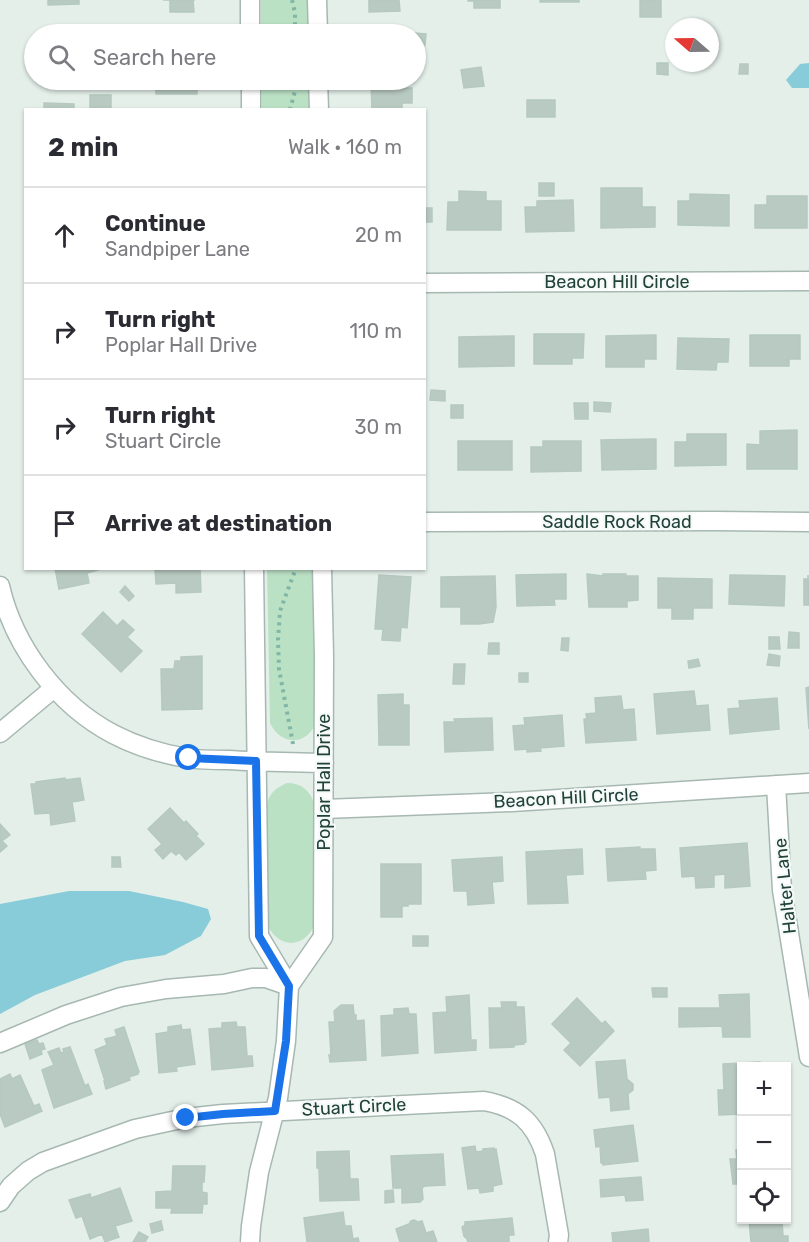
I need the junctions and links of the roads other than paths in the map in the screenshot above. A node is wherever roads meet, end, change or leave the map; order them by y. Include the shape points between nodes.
1 (250, 0) edge
2 (317, 0) edge
3 (250, 24) edge
4 (318, 24) edge
5 (250, 90) edge
6 (318, 90) edge
7 (251, 108) edge
8 (319, 108) edge
9 (809, 281) edge
10 (426, 283) edge
11 (426, 522) edge
12 (809, 522) edge
13 (255, 570) edge
14 (322, 570) edge
15 (0, 586) edge
16 (54, 688) junction
17 (0, 733) edge
18 (256, 761) junction
19 (324, 764) junction
20 (809, 783) edge
21 (776, 785) junction
22 (324, 809) junction
23 (289, 986) junction
24 (0, 1043) edge
25 (809, 1057) edge
26 (275, 1111) junction
27 (0, 1202) edge
28 (250, 1242) edge
29 (558, 1242) edge

1 - 3 street
2 - 4 street
5 - 7 street
6 - 8 street
9 - 10 street, Beacon Hill Circle
11 - 12 street, Saddle Rock Road
13 - 18 street
14 - 19 street, Poplar Hall Drive
15 - 16 street via 16,630
16 - 17 street
16 - 18 street via 86,717 150,750 189,758
18 - 19 street
18 - 23 street via 259,936
19 - 22 street, Poplar Hall Drive
20 - 21 street, Beacon Hill Circle
21 - 22 street, Beacon Hill Circle
21 - 25 street, Halter Lane via 782,890
22 - 23 street, Poplar Hall Drive via 323,937
23 - 24 street via 252,978 166,989 66,1015
23 - 26 street via 286,1041
26 - 27 street, Stuart Circle via 186,1118 135,1128 43,1162 11,1186
26 - 28 street via 259,1172
26 - 29 street, Stuart Circle via 484,1101 501,1104 533,1128 541,1143

